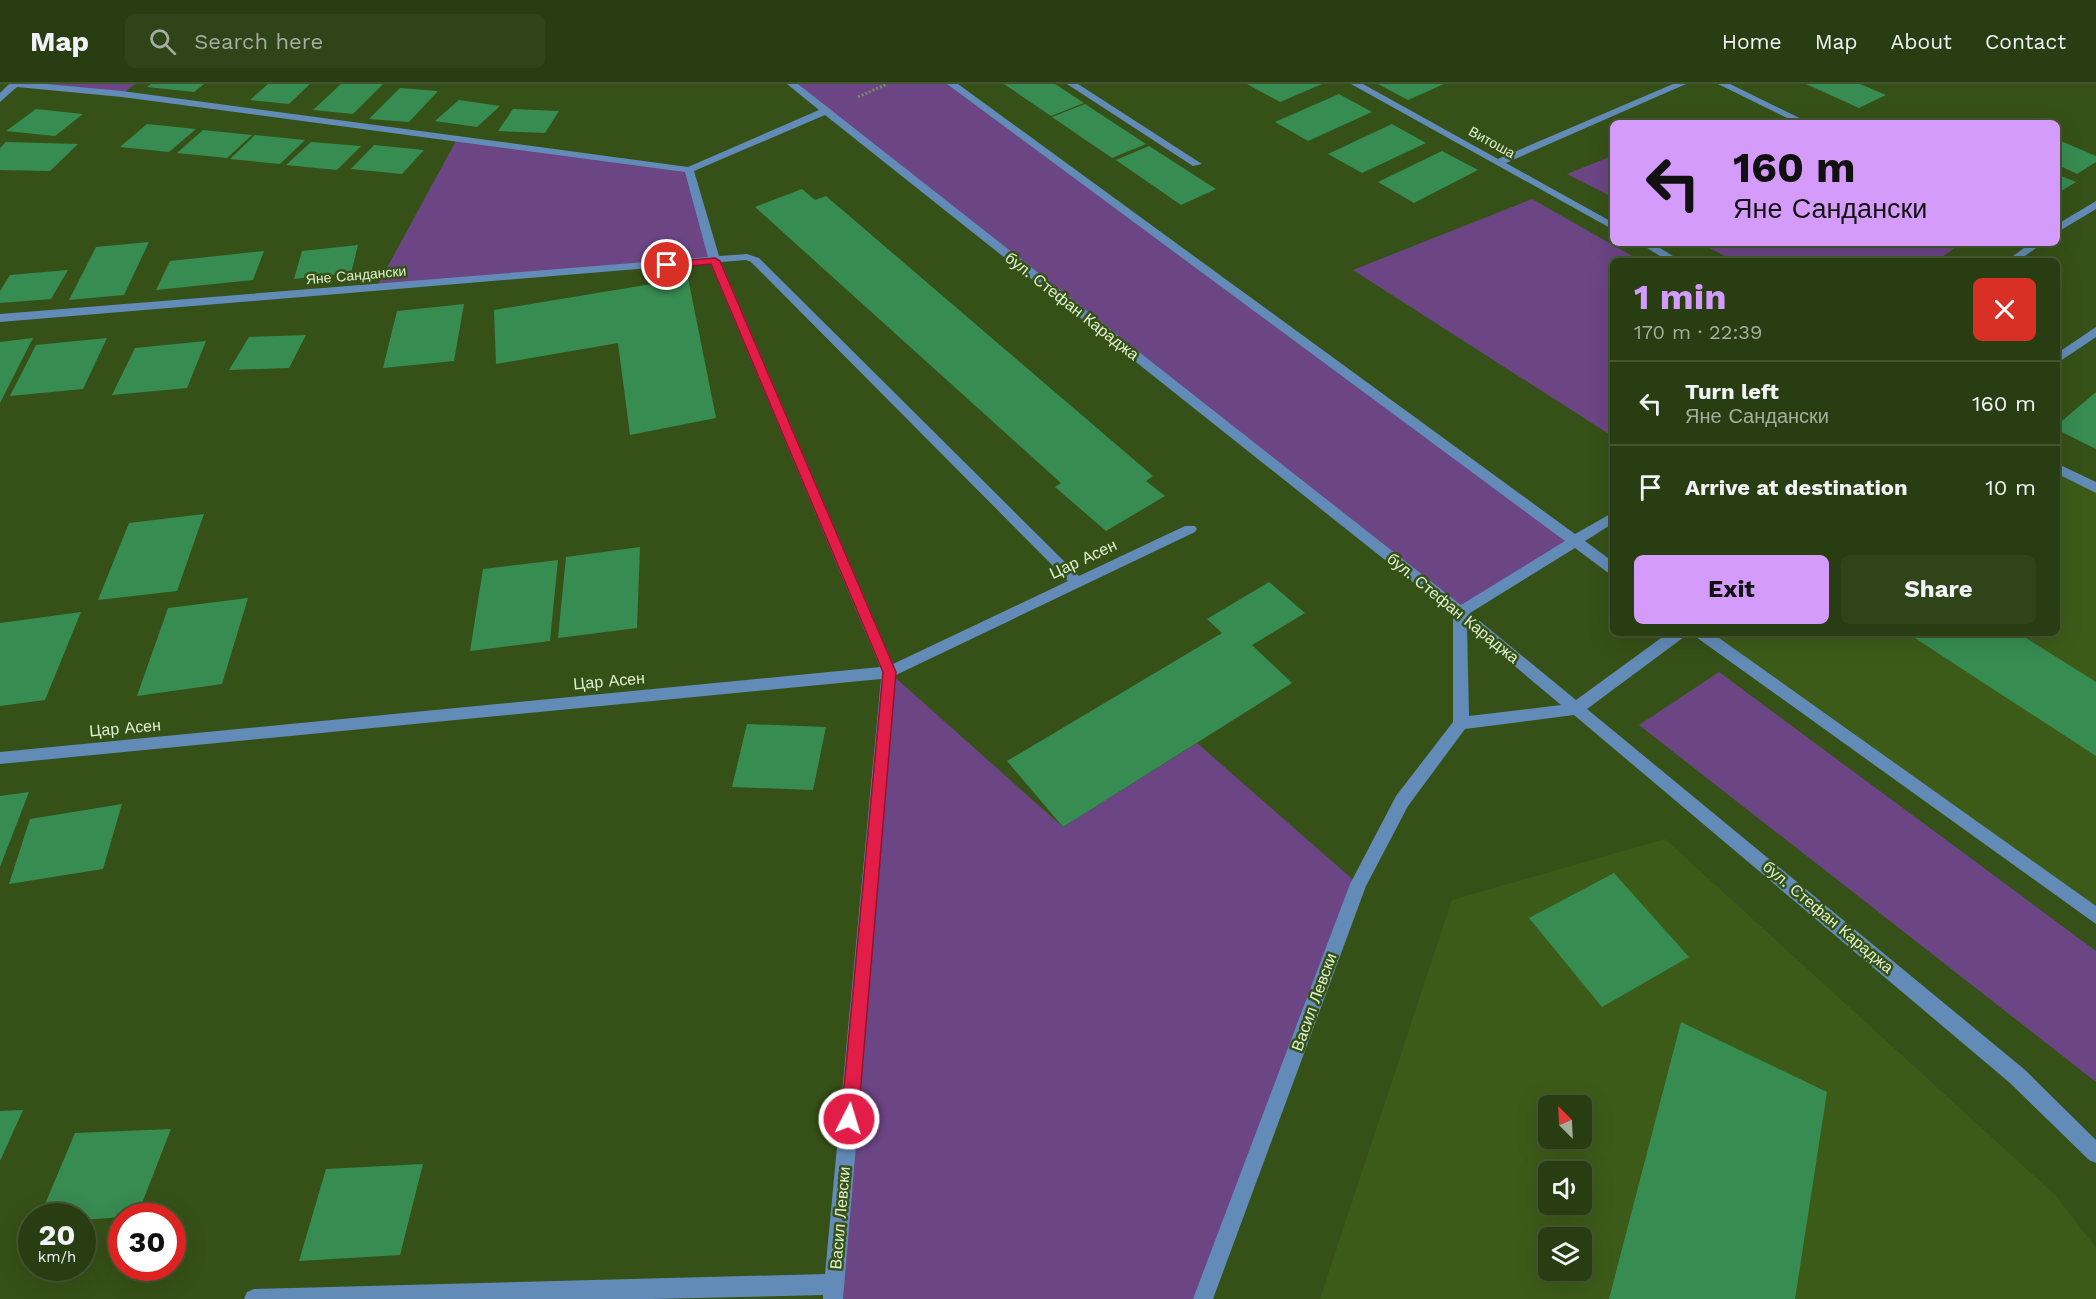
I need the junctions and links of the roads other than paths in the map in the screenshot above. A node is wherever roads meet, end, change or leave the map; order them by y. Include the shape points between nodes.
1 (16, 84) edge
2 (135, 84) edge
3 (792, 84) edge
4 (952, 84) edge
5 (1072, 84) edge
6 (1356, 84) edge
7 (1681, 84) edge
8 (1724, 84) edge
9 (122, 94) junction
10 (0, 99) edge
11 (826, 111) junction
12 (1799, 120) edge
13 (1497, 163) junction
14 (1197, 164) dead end
15 (689, 170) junction
16 (2096, 204) edge
17 (1610, 225) edge
18 (2060, 227) edge
19 (1649, 246) edge
20 (2034, 246) edge
21 (1671, 258) edge
22 (2016, 258) edge
23 (715, 261) junction
24 (0, 318) edge
25 (2096, 331) edge
26 (2060, 357) edge
27 (2060, 468) edge
28 (2096, 488) edge
29 (1610, 519) edge
30 (1190, 529) dead end
31 (1575, 541) junction
32 (1610, 567) edge
33 (1077, 582) junction
34 (1460, 612) junction
35 (1675, 636) edge
36 (1705, 636) edge
37 (890, 672) junction
38 (1575, 709) junction
39 (1461, 723) junction
40 (0, 758) edge
41 (2096, 916) edge
42 (2096, 1153) edge
43 (834, 1291) edge
44 (254, 1299) edge
45 (1203, 1299) edge

1 - 9 street
1 - 10 street
2 - 9 street
3 - 11 street, бул. Стефан Караджа
4 - 31 street
5 - 14 street
6 - 13 street, Витоша
7 - 13 street
8 - 12 street
9 - 15 street
11 - 15 street
11 - 34 street, бул. Стефан Караджа
13 - 17 street, Витоша
15 - 23 street, Васил Левски
16 - 18 street
19 - 21 street
20 - 22 street
23 - 24 street, Яне Сандански
23 - 33 street, Яне Сандански via 738,257 755,260
23 - 37 street, Васил Левски
25 - 26 street
27 - 28 street
29 - 31 street
30 - 33 street, Цар Асен
31 - 32 street
31 - 34 street
33 - 37 street, Цар Асен
34 - 38 street, бул. Стефан Караджа
34 - 39 street
35 - 38 street
36 - 41 street
37 - 40 street, Цар Асен
37 - 43 street, Васил Левски
38 - 39 street
38 - 42 street, бул. Стефан Караджа via 2000,1061
39 - 45 street, Васил Левски via 1402,801 1358,884
43 - 44 street

